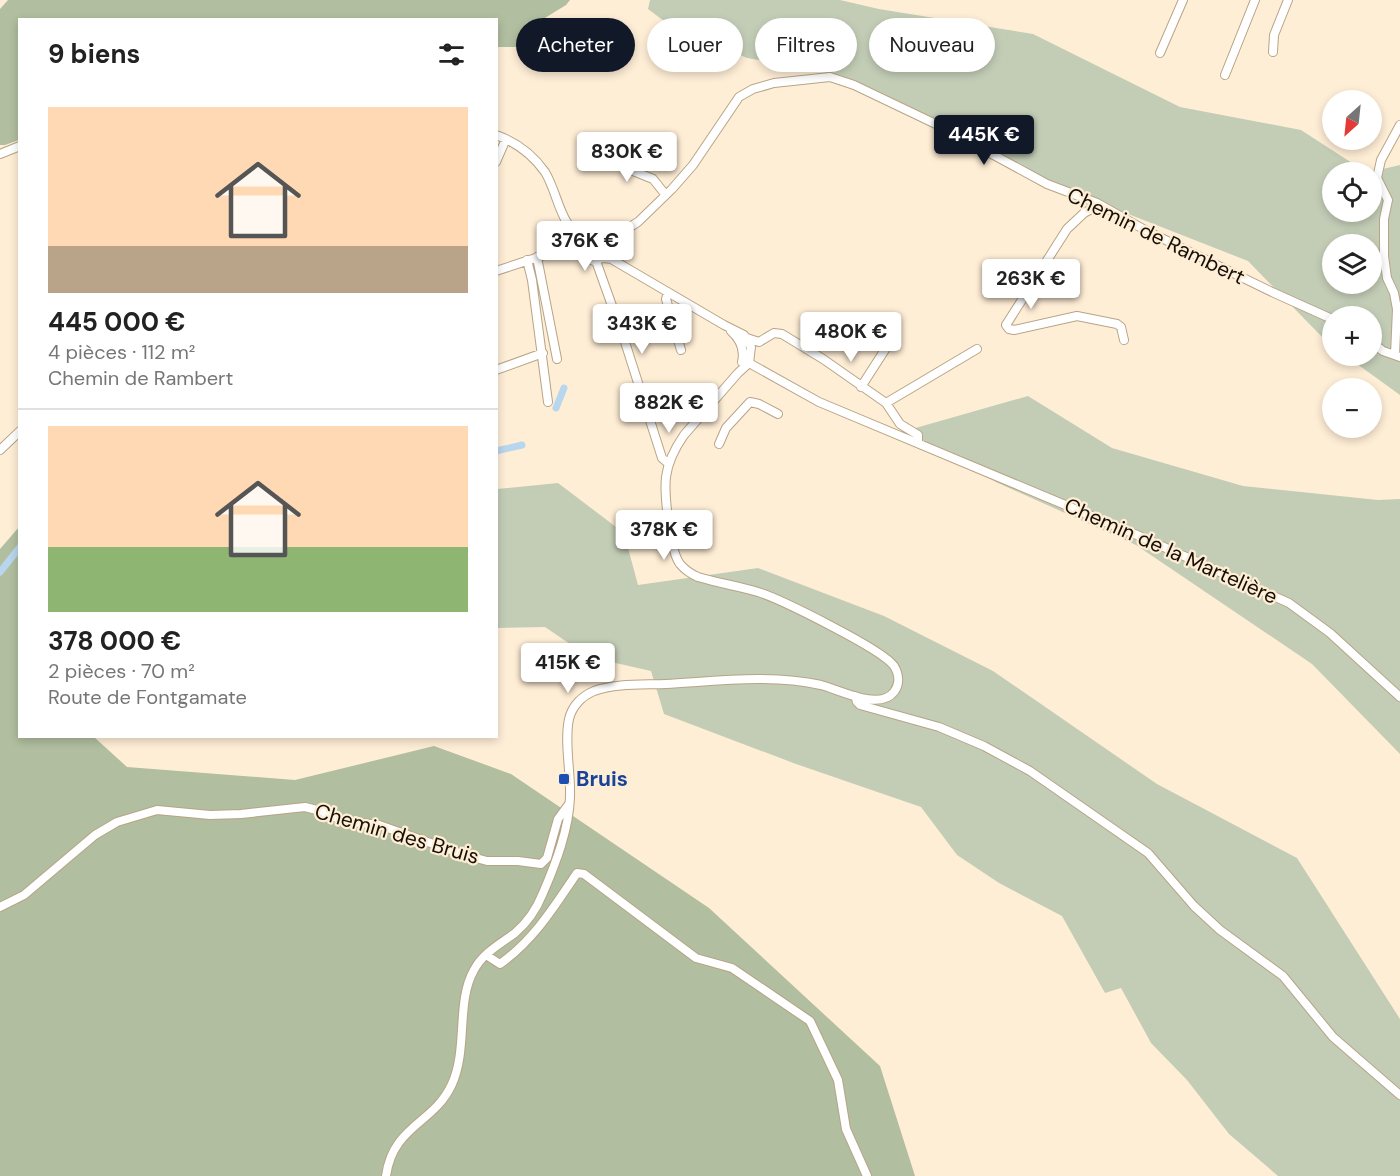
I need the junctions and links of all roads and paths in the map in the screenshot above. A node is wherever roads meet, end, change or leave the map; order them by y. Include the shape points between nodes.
1 (1183, 0) edge
2 (1255, 0) edge
3 (1288, 0) edge
4 (1273, 52) dead end
5 (1160, 53) dead end
6 (1225, 75) dead end
7 (1400, 125) edge
8 (498, 136) edge
9 (506, 139) junction
10 (18, 147) edge
11 (1, 152) edge
12 (498, 157) edge
13 (601, 158) dead end
14 (665, 194) junction
15 (1083, 198) junction
16 (1097, 203) junction
17 (1084, 213) junction
18 (571, 229) junction
19 (586, 240) junction
20 (570, 245) junction
21 (602, 247) junction
22 (537, 257) junction
23 (527, 260) junction
24 (597, 260) junction
25 (613, 260) junction
26 (498, 270) edge
27 (668, 292) junction
28 (1322, 314) edge
29 (724, 325) junction
30 (895, 334) dead end
31 (747, 338) junction
32 (1124, 340) dead end
33 (1382, 348) edge
34 (977, 349) dead end
35 (681, 350) dead end
36 (543, 353) junction
37 (1397, 356) edge
38 (557, 359) dead end
39 (746, 360) junction
40 (498, 369) edge
41 (861, 387) junction
42 (548, 402) dead end
43 (886, 403) junction
44 (778, 414) dead end
45 (18, 433) edge
46 (918, 442) junction
47 (719, 444) dead end
48 (0, 450) edge
49 (669, 464) junction
50 (855, 696) junction
51 (889, 696) junction
52 (1400, 697) edge
53 (893, 714) junction
54 (570, 804) junction
55 (0, 907) edge
56 (486, 955) junction
57 (1400, 1095) edge
58 (386, 1176) edge
59 (869, 1176) edge

1 - 5 street
2 - 6 street
3 - 4 street via 1274,34
7 - 37 street via 1381,160 1377,178 1388,200 1384,256 1397,309
8 - 9 street
9 - 12 street
9 - 18 street via 523,149 545,173
10 - 11 street
13 - 14 street via 653,179
14 - 15 street, Chemin de Rambert via 693,165 739,97 774,83 830,77 944,128 1047,184
14 - 21 street, Chemin de Rambert via 638,222
15 - 16 street, Chemin de Rambert
15 - 17 street
16 - 17 street
16 - 28 street, Chemin de Rambert
17 - 32 street via 1067,229 1006,325 1014,330 1077,316 1117,324
18 - 19 street
18 - 20 street
19 - 20 street
19 - 21 street
20 - 22 street
20 - 24 street
21 - 24 street
21 - 25 street
22 - 23 street
22 - 38 street
23 - 26 street
23 - 36 street
24 - 25 street
24 - 49 street via 662,458
25 - 27 street
27 - 29 street
27 - 35 street via 666,299
29 - 31 street
29 - 39 street via 738,337
30 - 41 street
31 - 39 street via 752,347
31 - 41 street via 759,342 774,333 782,334
33 - 37 street
34 - 43 street
36 - 40 street
36 - 42 street
39 - 46 street, Chemin de la Martelière via 819,402
39 - 49 street via 684,435
41 - 43 street
43 - 46 street via 900,424 918,435
44 - 47 street via 750,402 726,428
45 - 48 street
46 - 52 street, Chemin de la Martelière via 1289,603 1330,633
49 - 51 street via 668,510 679,563 698,577 772,597 876,651 893,665 897,674 898,683
50 - 51 street via 881,700
50 - 53 street via 860,705
50 - 54 street via 822,685 768,679 622,686 593,691 574,706 570,718
51 - 53 street
53 - 57 street via 953,731 1002,755 1148,854 1194,906 1227,936 1283,976 1333,1037
54 - 55 street, Chemin des Bruis via 558,819 547,858 541,864 487,861 379,825 345,821 305,807 210,815 157,810 117,822 95,835 24,895
54 - 56 street via 554,866 536,908 517,931
56 - 58 street via 473,970 468,984 452,1085 433,1110 399,1140
56 - 59 street via 500,964 519,951 543,924 577,873 584,874 696,958 732,968 810,1021 838,1080 846,1129

